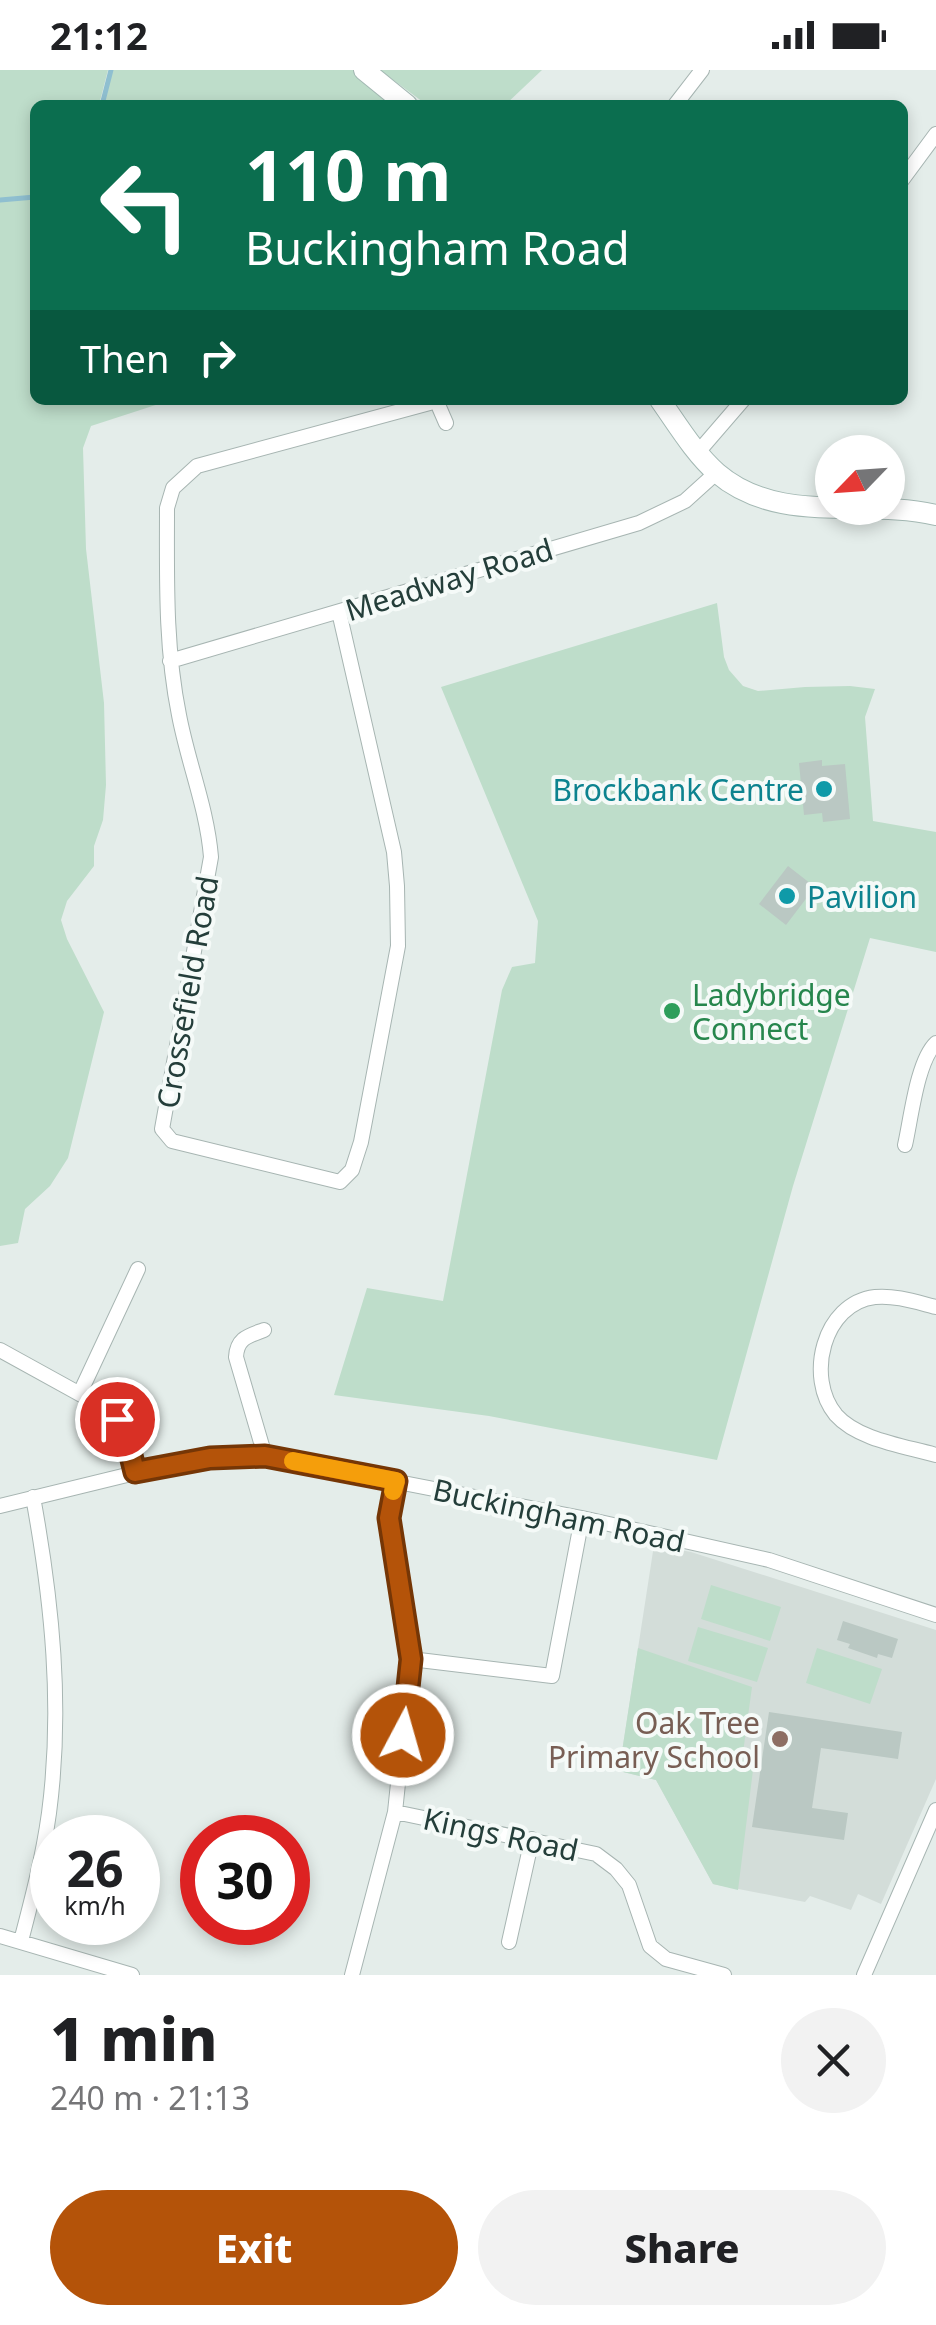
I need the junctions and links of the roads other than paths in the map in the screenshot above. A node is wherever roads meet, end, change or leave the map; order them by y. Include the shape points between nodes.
1 (364, 70) edge
2 (702, 70) edge
3 (401, 100) edge
4 (679, 100) edge
5 (936, 134) edge
6 (908, 172) edge
7 (421, 405) edge
8 (438, 405) edge
9 (664, 405) edge
10 (739, 405) edge
11 (446, 422) dead end
12 (699, 451) junction
13 (716, 473) junction
14 (936, 516) edge
15 (339, 612) junction
16 (170, 661) junction
17 (936, 1043) edge
18 (905, 1145) dead end
19 (138, 1269) dead end
20 (936, 1306) edge
21 (264, 1330) dead end
22 (0, 1350) edge
23 (80, 1393) junction
24 (265, 1456) junction
25 (936, 1456) edge
26 (135, 1472) junction
27 (396, 1481) junction
28 (33, 1497) junction
29 (0, 1506) edge
30 (582, 1518) junction
31 (936, 1615) edge
32 (411, 1659) junction
33 (936, 1810) edge
34 (395, 1812) junction
35 (532, 1838) junction
36 (0, 1936) edge
37 (21, 1942) junction
38 (510, 1942) dead end
39 (132, 1975) edge
40 (352, 1975) edge
41 (724, 1975) edge
42 (864, 1975) edge

1 - 3 street
2 - 4 street
5 - 6 street
7 - 16 street, Crossefield Road via 198,466 173,488 167,508
8 - 11 street, Crossefield Road
9 - 12 street
10 - 12 street
12 - 13 street
13 - 14 street via 749,493 790,504
13 - 15 street, Meadway Road via 685,501 639,522
15 - 16 street, Meadway Road
15 - 16 street, Crossefield Road via 394,852 398,946 361,1142 352,1170 340,1182 172,1141 162,1130 211,856
17 - 18 street via 919,1081
19 - 23 street
20 - 25 street via 872,1297 850,1306 823,1344 820,1371 836,1416 858,1431
21 - 24 street via 243,1338 236,1358
22 - 23 street
23 - 26 street via 117,1419
24 - 26 street, Buckingham Road
24 - 27 street, Buckingham Road
26 - 28 street, Buckingham Road
27 - 30 street, Buckingham Road
27 - 32 street via 389,1518
28 - 29 street, Buckingham Road
28 - 37 street via 47,1574 56,1719 50,1809
30 - 31 street, Buckingham Road via 769,1560
30 - 32 street via 552,1676
32 - 34 street
33 - 42 street
34 - 35 street, Kings Road
34 - 40 street
35 - 38 street
35 - 41 street, Kings Road via 596,1854 629,1885 650,1946 666,1959
36 - 37 street
37 - 39 street

